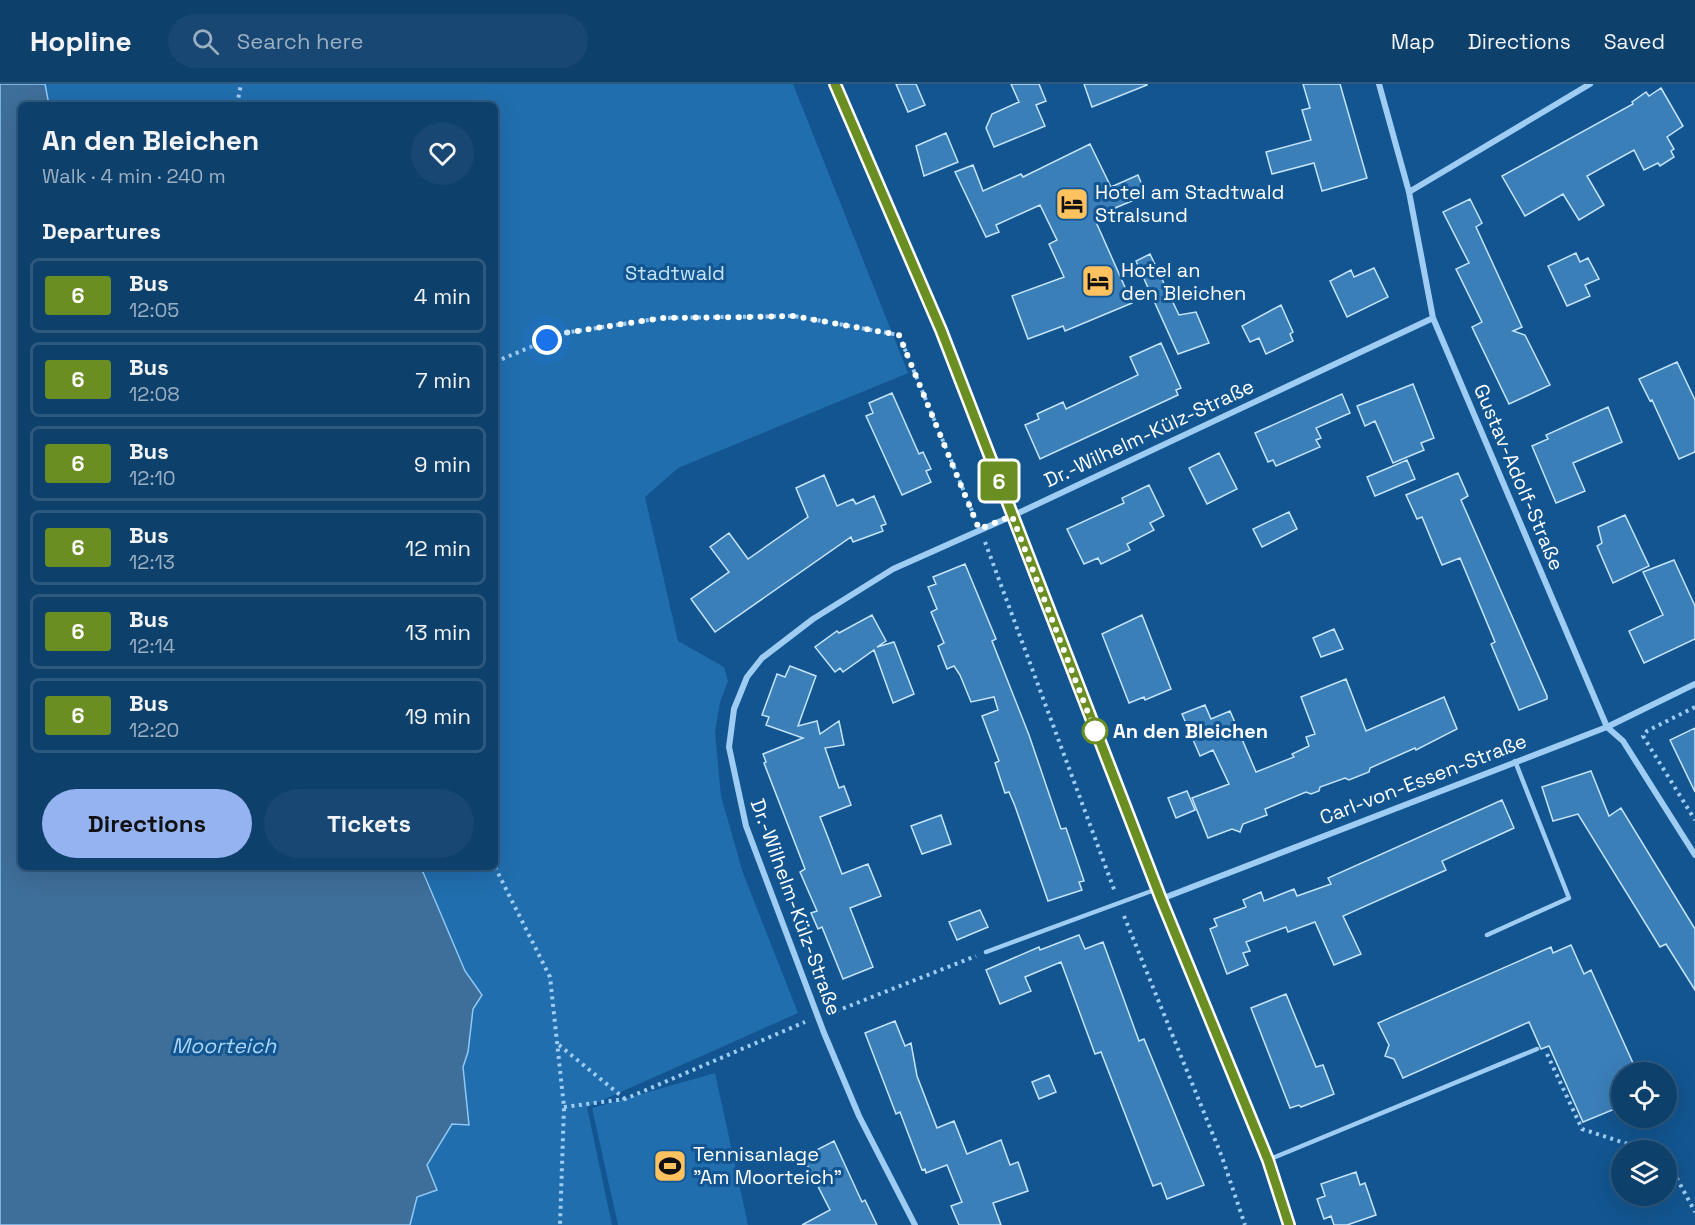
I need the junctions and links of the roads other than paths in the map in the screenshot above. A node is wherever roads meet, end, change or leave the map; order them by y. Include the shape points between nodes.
1 (835, 84) edge
2 (1379, 84) edge
3 (1590, 84) edge
4 (1409, 192) junction
5 (1432, 318) junction
6 (1012, 516) junction
7 (1695, 684) edge
8 (1607, 727) junction
9 (1515, 761) junction
10 (1695, 855) edge
11 (1157, 888) junction
12 (1161, 899) junction
13 (1487, 935) dead end
14 (986, 952) road end
15 (1537, 1049) road end
16 (1268, 1160) junction
17 (915, 1225) edge
18 (1289, 1225) edge

1 - 6 street via 941,330
2 - 4 street, Gustav-Adolf-Straße
3 - 4 street
4 - 5 street, Gustav-Adolf-Straße
5 - 6 street, Dr.-Wilhelm-Külz-Straße
5 - 8 street, Gustav-Adolf-Straße
6 - 11 street
6 - 17 street, Dr.-Wilhelm-Külz-Straße via 892,569 813,619 762,658 747,677 738,693 729,728 729,747 746,826 859,1116
7 - 8 street, Carl-von-Essen-Straße
8 - 9 street, Carl-von-Essen-Straße
8 - 10 street, Gustav-Adolf-Straße via 1623,741
9 - 12 street, Carl-von-Essen-Straße
9 - 13 lane via 1569,898
11 - 12 street
11 - 14 lane
12 - 16 street
15 - 16 lane
16 - 18 street

